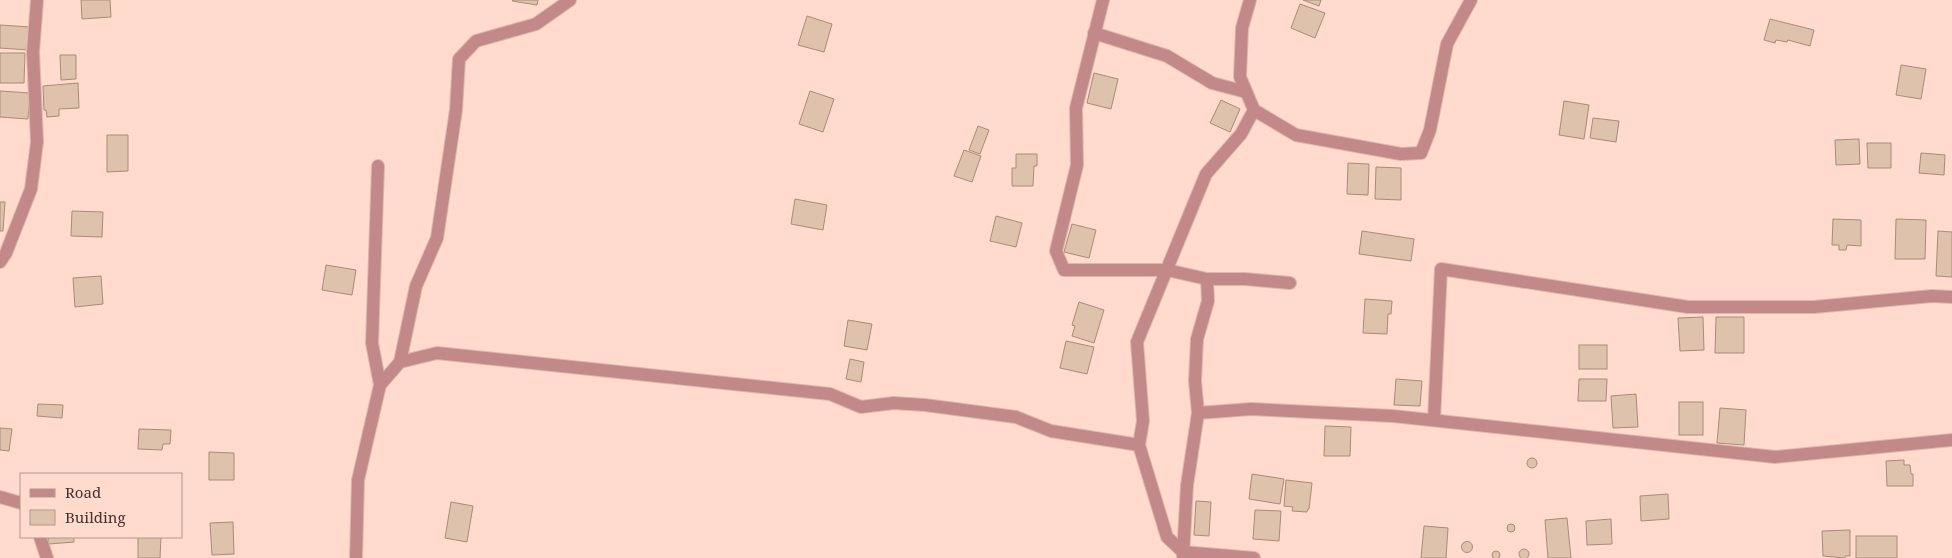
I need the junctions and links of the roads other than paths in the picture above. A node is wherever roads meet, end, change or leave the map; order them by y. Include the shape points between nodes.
1 (37, 0) edge
2 (570, 0) edge
3 (1103, 0) edge
4 (1250, 0) edge
5 (1471, 0) edge
6 (1094, 33) junction
7 (1246, 92) junction
8 (1254, 110) junction
9 (378, 166) dead end
10 (0, 262) edge
11 (1167, 270) junction
12 (1206, 278) junction
13 (1290, 283) dead end
14 (1952, 297) edge
15 (400, 362) junction
16 (380, 385) junction
17 (1198, 413) junction
18 (1434, 420) junction
19 (1952, 440) edge
20 (1139, 445) junction
21 (0, 497) edge
22 (20, 504) edge
23 (40, 538) edge
24 (1183, 555) edge
25 (47, 558) edge
26 (356, 558) edge
27 (1254, 558) edge

1 - 10 street via 33,52 37,142 30,189
2 - 15 street via 536,24 476,41 458,59 456,110 437,238 416,286
3 - 6 street
4 - 7 street via 1242,28 1240,77
5 - 8 street via 1447,44 1430,130 1421,153 1401,154 1296,135
6 - 7 street via 1168,56 1212,83
6 - 11 street via 1076,108 1077,165 1056,251 1064,270
7 - 8 street
8 - 11 street via 1241,134 1206,174
9 - 16 street via 372,343
11 - 12 street
11 - 20 street via 1137,342 1144,421
12 - 13 street
12 - 17 street via 1208,301 1197,339 1195,380
14 - 18 street via 1814,307 1688,307 1441,269
15 - 16 street
15 - 20 street via 437,353 830,394 861,407 894,403 925,405 1016,417 1051,430
16 - 26 street via 358,480
17 - 18 street via 1251,409
17 - 24 street via 1187,485
18 - 19 street via 1775,457
20 - 24 street via 1167,537
21 - 22 street
23 - 25 street
24 - 27 street

